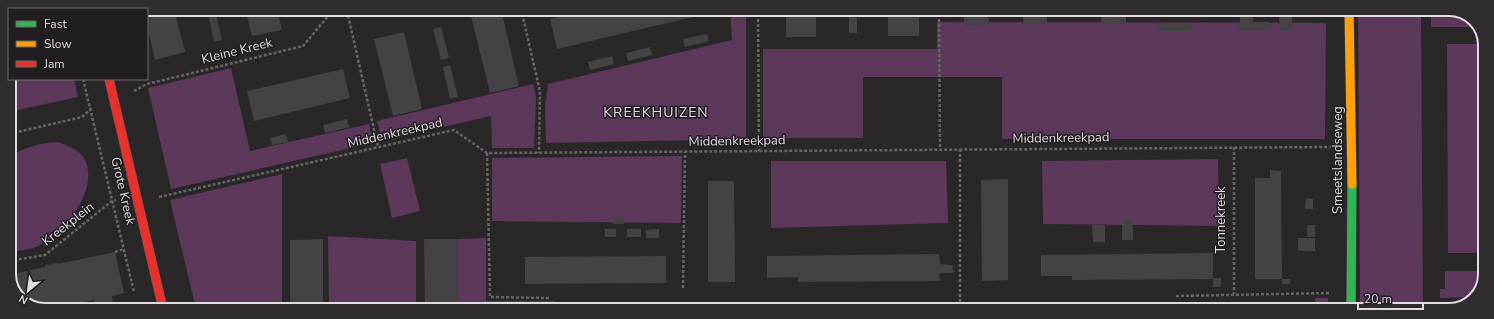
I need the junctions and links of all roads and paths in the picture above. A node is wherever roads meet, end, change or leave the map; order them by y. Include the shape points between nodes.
1 (328, 16) edge
2 (348, 16) edge
3 (523, 16) edge
4 (758, 16) edge
5 (939, 16) edge
6 (1349, 16) edge
7 (83, 80) edge
8 (109, 80) edge
9 (114, 99) junction
10 (90, 108) junction
11 (16, 132) edge
12 (378, 147) junction
13 (1234, 147) junction
14 (1352, 147) junction
15 (960, 149) junction
16 (940, 150) junction
17 (760, 151) junction
18 (685, 152) junction
19 (487, 153) junction
20 (539, 153) junction
21 (136, 196) junction
22 (112, 201) junction
23 (124, 249) junction
24 (115, 252) dead end
25 (16, 260) edge
26 (1351, 293) junction
27 (135, 294) dead end
28 (1234, 294) junction
29 (162, 303) edge
30 (563, 303) edge
31 (683, 303) edge
32 (960, 303) edge
33 (1165, 303) edge
34 (1351, 303) edge

1 - 9 path, Kleine Kreek via 303,46 147,84
2 - 12 path
3 - 20 path via 540,91
4 - 17 path
5 - 16 path
6 - 14 street, Smeetslandseweg
7 - 10 path, Grote Kreek
8 - 9 street, Grote Kreek
9 - 10 path
9 - 21 street, Grote Kreek
10 - 11 path via 82,116
10 - 22 path, Grote Kreek
12 - 19 path, Middenkreekpad via 454,130
12 - 21 path, Middenkreekpad via 159,197
13 - 14 path, Middenkreekpad
13 - 15 path, Middenkreekpad
13 - 28 path, Tonnekreek
14 - 26 street, Smeetslandseweg
15 - 16 path, Middenkreekpad
15 - 32 path
16 - 17 path, Middenkreekpad
17 - 18 path, Middenkreekpad
18 - 20 path, Middenkreekpad
18 - 31 path
19 - 20 path, Middenkreekpad
19 - 30 path via 490,297 559,298
21 - 22 path, Kreekplein
21 - 29 street, Grote Kreek
22 - 23 path, Grote Kreek
22 - 25 path, Kreekplein via 45,255
23 - 24 path
23 - 27 path, Grote Kreek
26 - 28 path
26 - 34 street, Smeetslandseweg
28 - 33 path via 1170,296

